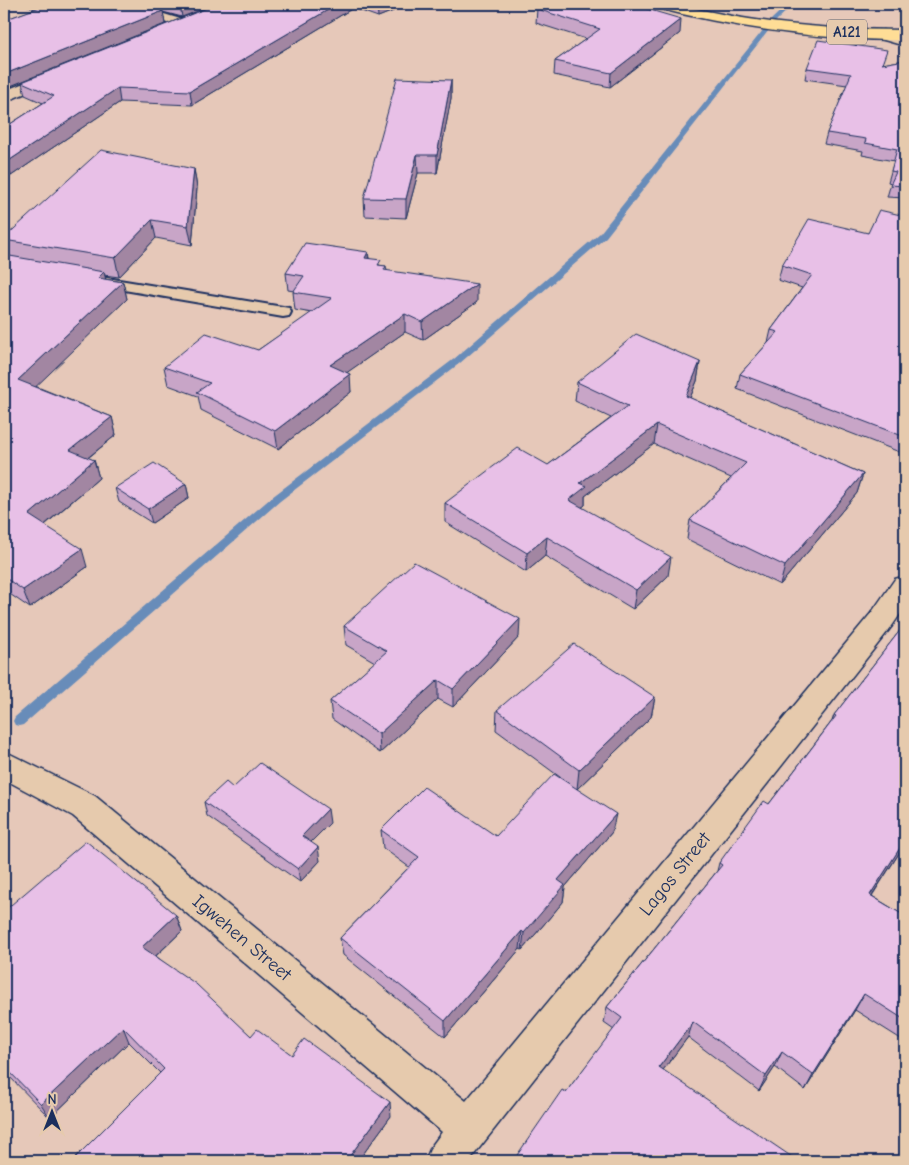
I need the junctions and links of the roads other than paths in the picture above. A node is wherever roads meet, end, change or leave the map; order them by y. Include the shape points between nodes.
1 (120, 4) edge
2 (658, 4) edge
3 (722, 4) edge
4 (199, 17) edge
5 (847, 18) dead end
6 (183, 24) junction
7 (156, 35) edge
8 (882, 35) junction
9 (905, 35) edge
10 (905, 41) edge
11 (75, 68) edge
12 (4, 97) edge
13 (81, 278) edge
14 (283, 312) dead end
15 (905, 586) edge
16 (894, 625) edge
17 (4, 764) edge
18 (469, 1128) junction
19 (446, 1161) edge

1 - 6 lane
2 - 8 highway, A121 via 744,24
3 - 5 highway, A121 via 756,11
4 - 6 street
6 - 7 street
8 - 9 highway, A121
8 - 10 street
11 - 12 street
13 - 14 lane
15 - 16 street, Lagos Street
16 - 18 street, Lagos Street
17 - 18 street, Igwehen Street via 84,806
18 - 19 street, Lagos Street

